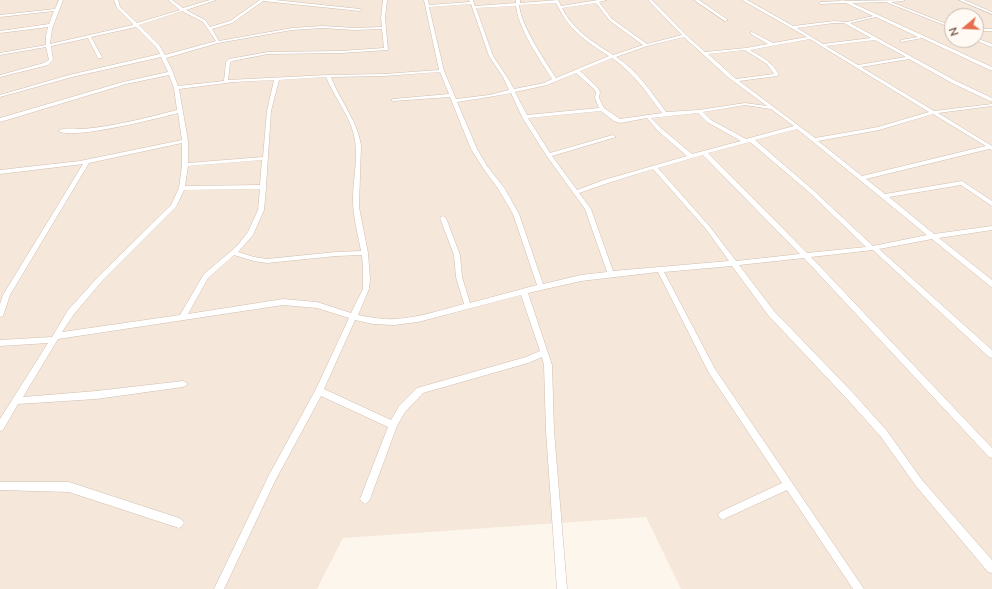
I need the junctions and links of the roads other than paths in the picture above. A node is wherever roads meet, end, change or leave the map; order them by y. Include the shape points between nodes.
1 (61, 0) edge
2 (116, 0) edge
3 (171, 0) edge
4 (214, 0) edge
5 (263, 0) edge
6 (385, 0) edge
7 (426, 0) edge
8 (606, 0) edge
9 (650, 0) edge
10 (696, 0) edge
11 (744, 0) edge
12 (903, 0) edge
13 (960, 0) edge
14 (844, 1) edge
15 (887, 1) junction
16 (597, 2) junction
17 (472, 3) edge
18 (518, 3) edge
19 (557, 3) edge
20 (821, 3) dead end
21 (428, 6) junction
22 (57, 10) junction
23 (183, 10) junction
24 (360, 10) dead end
25 (992, 14) edge
26 (0, 16) edge
27 (876, 16) junction
28 (726, 20) dead end
29 (847, 23) junction
30 (944, 24) edge
31 (51, 25) junction
32 (136, 25) junction
33 (793, 27) junction
34 (384, 28) junction
35 (209, 29) junction
36 (0, 32) edge
37 (752, 33) dead end
38 (685, 36) junction
39 (922, 36) junction
40 (88, 37) junction
41 (810, 38) junction
42 (875, 39) junction
43 (902, 41) dead end
44 (218, 42) junction
45 (646, 45) junction
46 (773, 45) junction
47 (822, 45) junction
48 (47, 46) junction
49 (746, 49) junction
50 (704, 53) junction
51 (0, 54) edge
52 (163, 56) junction
53 (100, 57) dead end
54 (611, 57) junction
55 (909, 58) junction
56 (858, 66) junction
57 (992, 69) edge
58 (442, 71) junction
59 (577, 71) junction
60 (171, 73) junction
61 (0, 76) edge
62 (328, 76) junction
63 (277, 79) junction
64 (554, 79) junction
65 (735, 80) junction
66 (226, 82) junction
67 (176, 88) junction
68 (513, 91) junction
69 (0, 96) edge
70 (453, 98) junction
71 (393, 100) dead end
72 (992, 100) edge
73 (992, 105) edge
74 (602, 109) junction
75 (773, 109) junction
76 (179, 111) junction
77 (699, 111) junction
78 (935, 112) junction
79 (665, 114) junction
80 (525, 117) junction
81 (648, 117) junction
82 (0, 120) edge
83 (798, 127) junction
84 (61, 130) dead end
85 (613, 137) dead end
86 (814, 140) junction
87 (185, 141) junction
88 (748, 141) junction
89 (991, 147) edge
90 (704, 153) junction
91 (549, 155) junction
92 (692, 157) junction
93 (265, 158) junction
94 (87, 162) junction
95 (185, 164) junction
96 (654, 167) junction
97 (0, 172) edge
98 (862, 178) junction
99 (264, 187) junction
100 (182, 188) junction
101 (576, 192) junction
102 (885, 196) junction
103 (992, 204) edge
104 (443, 218) dead end
105 (992, 228) edge
106 (934, 236) junction
107 (873, 248) junction
108 (234, 253) junction
109 (365, 253) junction
110 (805, 255) junction
111 (734, 263) junction
112 (660, 270) junction
113 (611, 274) junction
114 (992, 284) edge
115 (541, 287) junction
116 (524, 292) junction
117 (468, 306) junction
118 (0, 314) edge
119 (182, 317) junction
120 (354, 317) junction
121 (55, 338) junction
122 (0, 343) edge
123 (544, 353) junction
124 (992, 355) edge
125 (183, 384) dead end
126 (319, 391) junction
127 (16, 401) junction
128 (393, 425) junction
129 (0, 427) edge
130 (992, 454) edge
131 (788, 485) junction
132 (0, 486) edge
133 (365, 499) dead end
134 (723, 515) dead end
135 (179, 523) dead end
136 (992, 568) edge
137 (219, 589) edge
138 (562, 589) edge
139 (859, 589) edge

1 - 22 street
2 - 32 street via 118,7
3 - 23 street
4 - 23 street
5 - 24 street
5 - 35 street via 231,22
6 - 34 street
7 - 21 street
8 - 16 street
9 - 38 street
10 - 28 street
11 - 33 street
12 - 15 street
13 - 25 street
14 - 15 street
14 - 20 street
14 - 27 street
15 - 30 street
16 - 19 street
16 - 45 street via 611,20
17 - 18 street
17 - 21 street
17 - 68 street via 491,56
18 - 19 street
18 - 64 street via 520,15
19 - 54 street via 573,28
21 - 58 street
22 - 26 street
22 - 31 street
23 - 32 street
23 - 35 street via 204,21
27 - 29 street
27 - 39 street
29 - 33 street
29 - 42 street
31 - 36 street
31 - 48 street
32 - 40 street
32 - 52 street via 158,46
33 - 41 street
34 - 44 street via 292,29
34 - 66 street via 387,48 385,49 268,53 230,60
35 - 44 street
37 - 46 street
38 - 45 street
38 - 50 street
39 - 43 street
39 - 57 street
40 - 48 street
40 - 53 street
41 - 46 street
41 - 47 street
42 - 47 street
42 - 55 street
44 - 52 street
45 - 54 street
46 - 49 street
47 - 56 street
48 - 51 street
48 - 61 street via 51,60 48,63
49 - 50 street
49 - 65 street via 768,63 777,74
50 - 65 street
52 - 60 street
52 - 69 street via 71,76
54 - 59 street
54 - 79 street via 635,74
55 - 56 street
55 - 72 street
56 - 78 street
58 - 62 street
58 - 70 street
59 - 64 street
59 - 74 street via 596,88
60 - 67 street
60 - 82 street via 125,83
62 - 63 street
62 - 109 street via 350,116 357,137 359,152 356,207
63 - 66 street
63 - 93 street via 269,111
64 - 68 street via 545,84
65 - 75 street
66 - 67 street
67 - 76 street
68 - 70 street via 489,96
68 - 80 street
70 - 71 street
70 - 115 street via 474,149 516,214
73 - 78 street
74 - 80 street
74 - 81 street via 618,121
75 - 77 street via 745,104
75 - 83 street
76 - 84 street via 111,128 89,131
76 - 87 street
77 - 79 street
77 - 88 street via 709,121
78 - 86 street via 879,128
78 - 89 street
79 - 81 street
80 - 91 street
81 - 92 street
83 - 86 street
83 - 88 street
85 - 91 street
86 - 98 street
87 - 94 street
87 - 95 street
88 - 90 street
88 - 107 street via 811,191
89 - 98 street
90 - 92 street
90 - 110 street
91 - 101 street
92 - 96 street
93 - 95 street
93 - 99 street
94 - 97 street
94 - 118 street via 7,295
95 - 100 street
96 - 101 street
96 - 111 street via 708,228
98 - 102 street
99 - 100 street
99 - 108 street via 261,210 251,233
100 - 121 street via 174,206 87,292
101 - 113 street via 588,210
102 - 103 street via 962,183
102 - 106 street
104 - 117 street via 457,255 459,277
105 - 106 street
106 - 107 street
106 - 114 street
107 - 110 street
107 - 124 street
108 - 109 street via 267,261
108 - 119 street via 206,276
109 - 120 street via 368,276 366,289
110 - 111 street
110 - 130 street
111 - 112 street
111 - 136 street via 770,314 884,434 920,482
112 - 113 street
112 - 131 street via 712,370
113 - 115 street
115 - 116 street
116 - 117 street
116 - 123 street
117 - 120 street via 418,319 394,322
119 - 120 street via 283,302 317,305
119 - 121 street
120 - 126 street
121 - 122 street
121 - 127 street
123 - 128 street via 528,360 420,390 402,409
123 - 138 street via 548,365 550,431
125 - 127 street via 96,395
126 - 128 street
126 - 137 street via 272,478
127 - 129 street
128 - 133 street
131 - 134 street
131 - 139 street
132 - 135 street via 69,487

